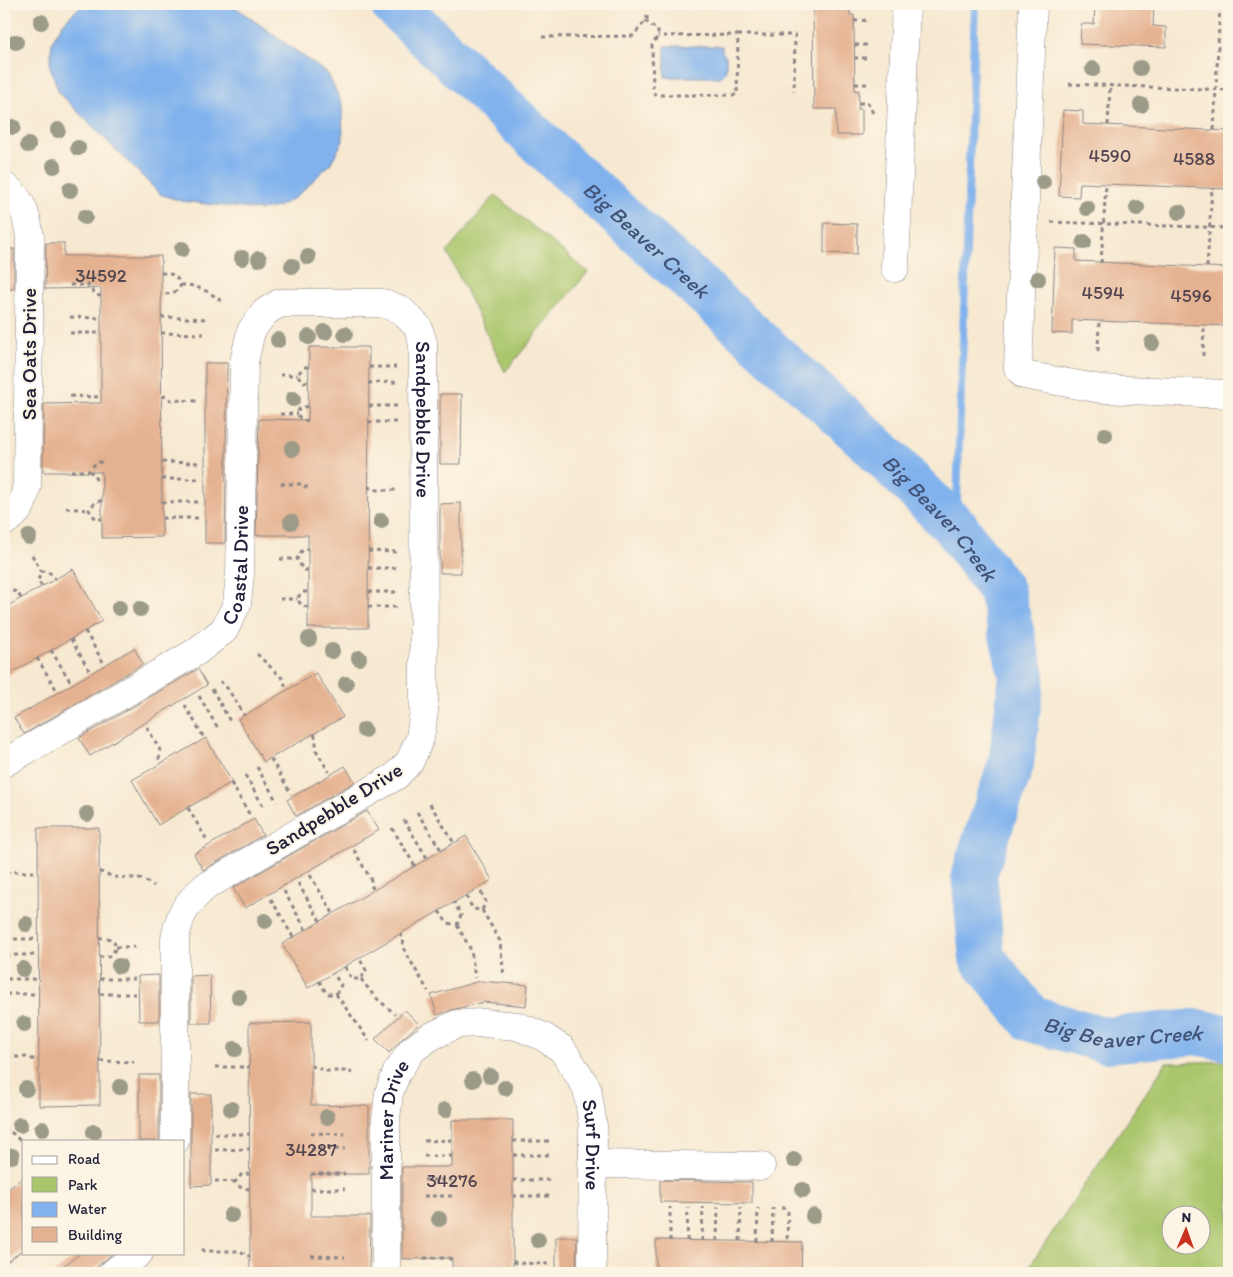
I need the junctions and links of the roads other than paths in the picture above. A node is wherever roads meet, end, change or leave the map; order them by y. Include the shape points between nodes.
1 (906, 4) edge
2 (1033, 4) edge
3 (4, 186) edge
4 (896, 268) dead end
5 (330, 302) joint
6 (1229, 394) edge
7 (4, 522) edge
8 (4, 763) edge
9 (484, 1023) joint
10 (175, 1140) edge
11 (592, 1164) junction
12 (761, 1166) dead end
13 (137, 1254) edge
14 (113, 1273) edge
15 (386, 1273) edge
16 (592, 1273) edge

1 - 4 street
2 - 6 street via 1018,368 1024,374 1101,389
3 - 7 street, Sea Oats Drive via 18,199 27,216 30,256 27,485 23,502 15,515
5 - 8 street, Coastal Drive via 280,303 265,312 251,332 244,362 240,574 237,604 224,630 196,652
5 - 10 street, Sandpebble Drive via 382,303 401,310 418,327 423,343 424,711 420,738 410,761 396,776 206,886 189,901 179,920 175,939
9 - 11 street, Surf Drive via 517,1026 562,1049 587,1088
9 - 15 street, Mariner Drive via 457,1024 430,1037 412,1050 397,1072 389,1093 386,1119
11 - 12 street
11 - 16 street, Surf Drive
13 - 14 street

